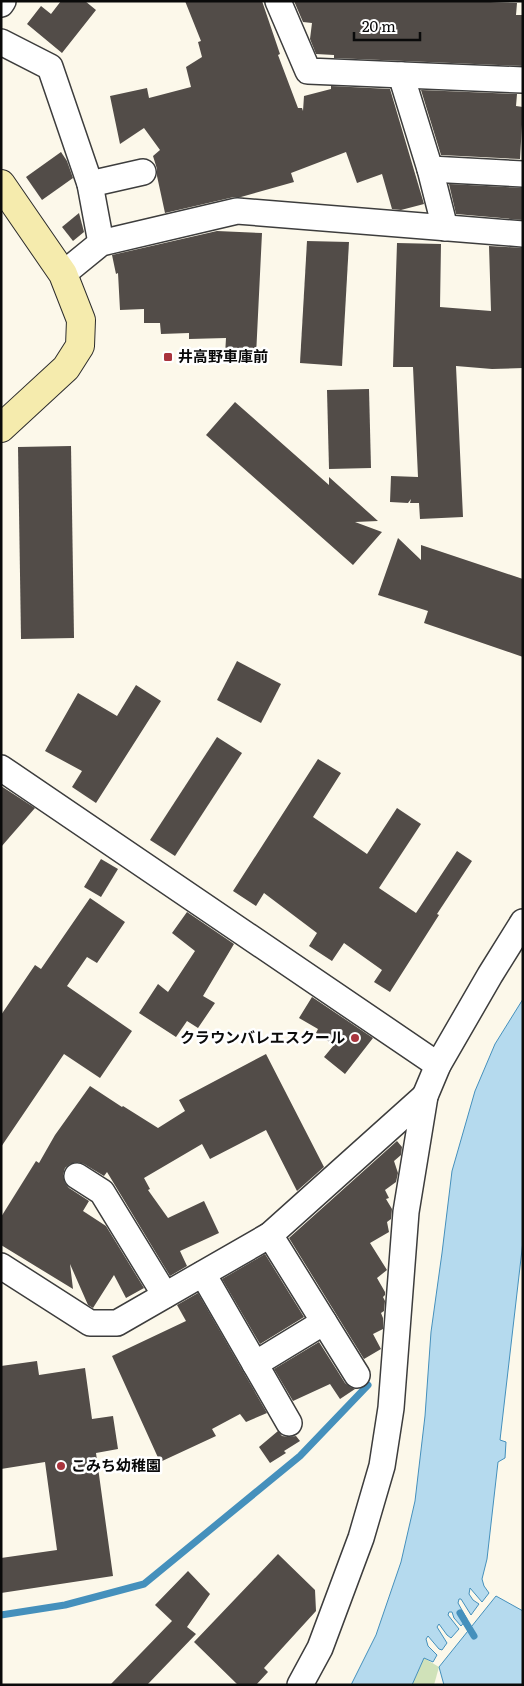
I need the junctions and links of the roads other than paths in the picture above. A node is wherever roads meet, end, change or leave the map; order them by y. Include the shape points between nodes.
1 (278, 1) edge
2 (1, 42) edge
3 (402, 75) junction
4 (523, 80) edge
5 (430, 169) junction
6 (143, 172) dead end
7 (523, 174) edge
8 (1, 184) edge
9 (90, 184) junction
10 (445, 228) junction
11 (523, 234) edge
12 (101, 243) junction
13 (63, 274) junction
14 (1, 428) edge
15 (1, 768) edge
16 (523, 922) edge
17 (438, 1065) junction
18 (425, 1096) junction
19 (77, 1176) dead end
20 (270, 1234) junction
21 (1, 1266) edge
22 (203, 1274) junction
23 (165, 1295) junction
24 (324, 1322) junction
25 (255, 1364) junction
26 (357, 1375) dead end
27 (289, 1423) dead end
28 (300, 1685) edge

1 - 3 street via 308,71
2 - 9 street via 50,67
3 - 4 street
3 - 5 street
5 - 7 street
5 - 10 street
6 - 9 street
8 - 13 street
9 - 12 street
10 - 11 street
10 - 12 street via 237,211
12 - 13 street
13 - 14 street via 81,320 80,346 66,368
15 - 17 street
16 - 17 street
17 - 18 street
18 - 20 street
18 - 28 street via 406,1212 391,1408 382,1466 361,1538 320,1648
19 - 23 street via 102,1192
20 - 22 street
20 - 24 street
21 - 23 street via 90,1322 117,1323
22 - 23 street
22 - 25 street
24 - 25 street
24 - 26 street
25 - 27 street

